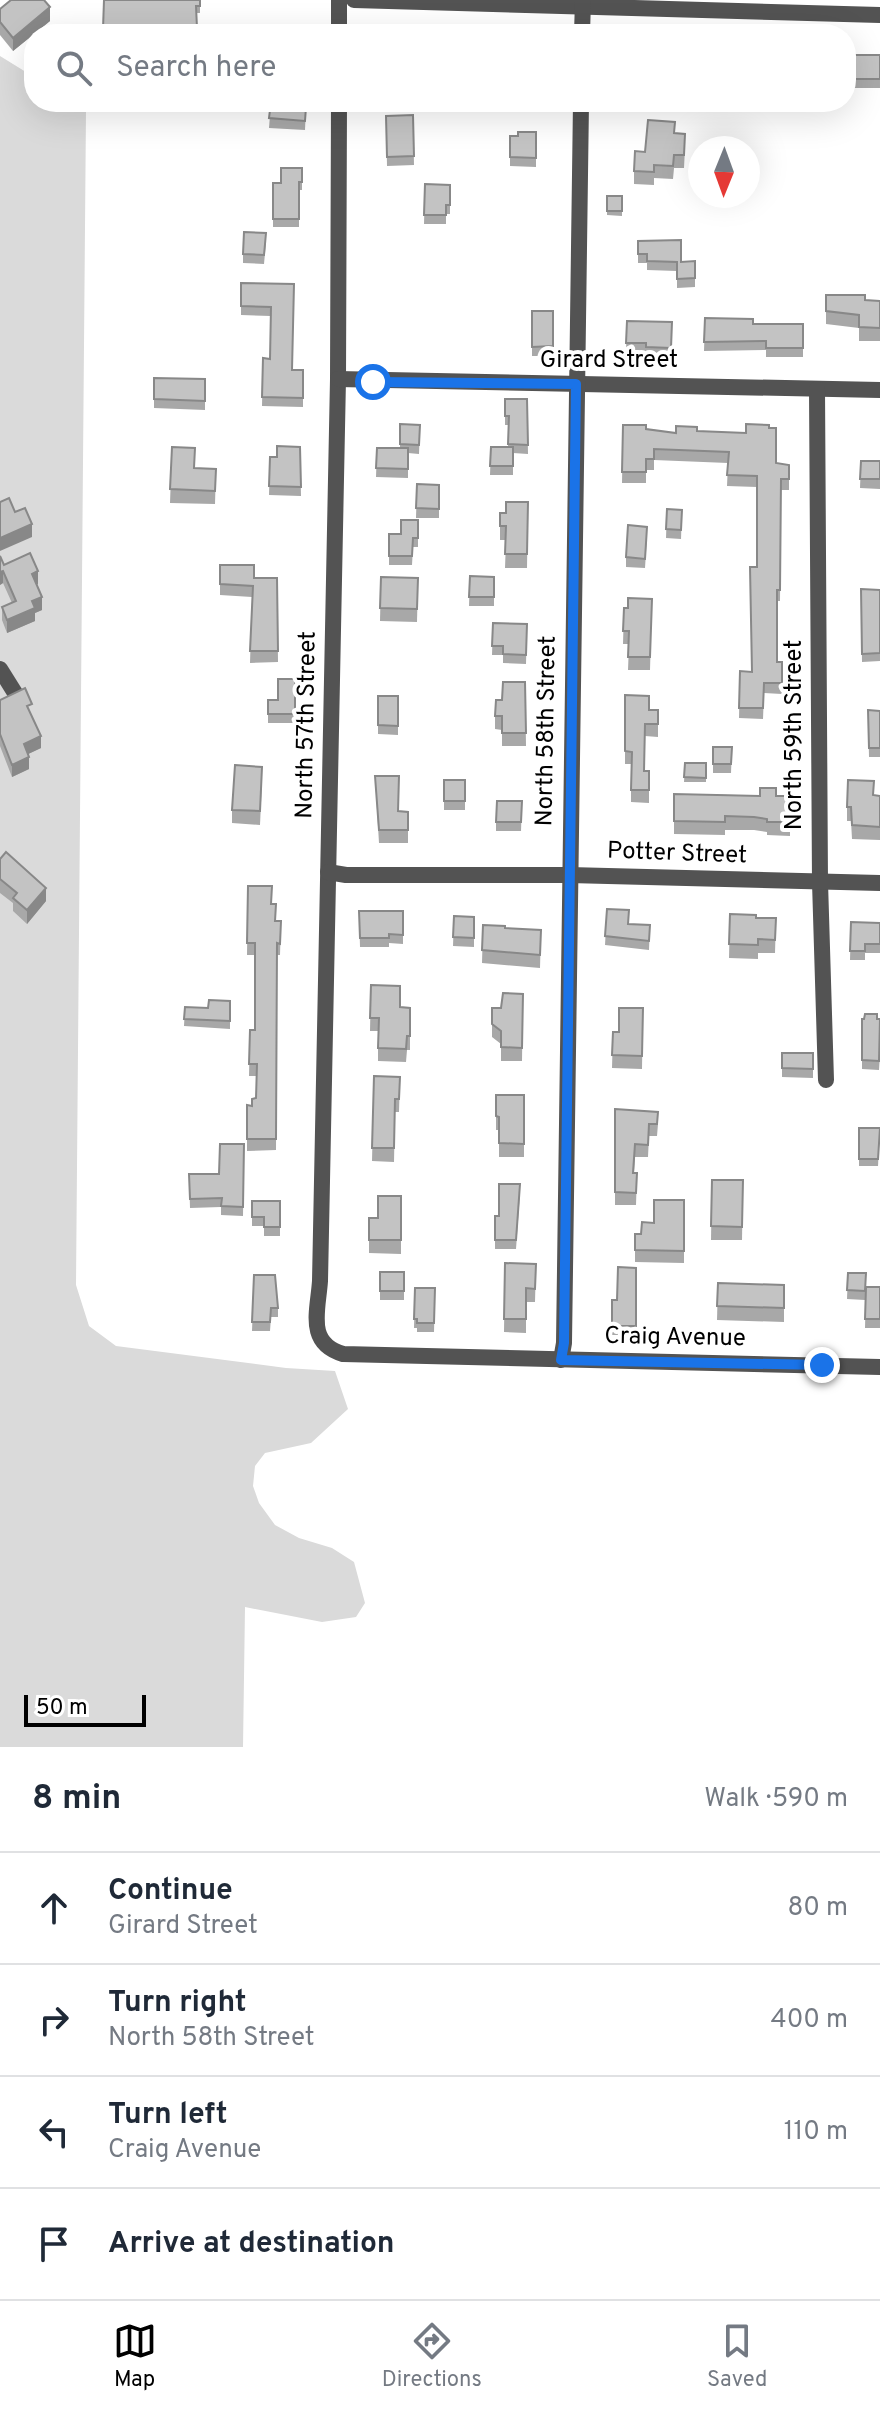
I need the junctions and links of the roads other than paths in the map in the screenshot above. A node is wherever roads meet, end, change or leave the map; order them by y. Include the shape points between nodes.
1 (339, 0) edge
2 (354, 0) edge
3 (583, 3) edge
4 (880, 15) edge
5 (339, 24) edge
6 (582, 24) edge
7 (339, 112) edge
8 (581, 112) edge
9 (338, 379) junction
10 (576, 384) junction
11 (817, 389) junction
12 (880, 390) edge
13 (0, 669) edge
14 (15, 693) edge
15 (328, 872) junction
16 (569, 875) junction
17 (820, 882) junction
18 (880, 883) edge
19 (826, 1080) dead end
20 (326, 1347) joint
21 (561, 1360) junction
22 (880, 1367) edge

1 - 5 street
2 - 3 street
3 - 4 street
3 - 6 street
7 - 9 street, North 57th Street
8 - 10 street, North 58th Street
9 - 10 street, Girard Street
9 - 15 street, North 57th Street
10 - 11 street, Girard Street
10 - 16 street, North 58th Street
11 - 12 street, Girard Street
11 - 17 street, North 59th Street
13 - 14 street
15 - 16 street, Potter Street
15 - 20 street, North 57th Street via 316,1327
16 - 17 street, Potter Street
16 - 21 street, North 58th Street
17 - 18 street, Potter Street
17 - 19 street, North 59th Street
20 - 21 street, Craig Avenue via 343,1354
21 - 22 street, Craig Avenue

